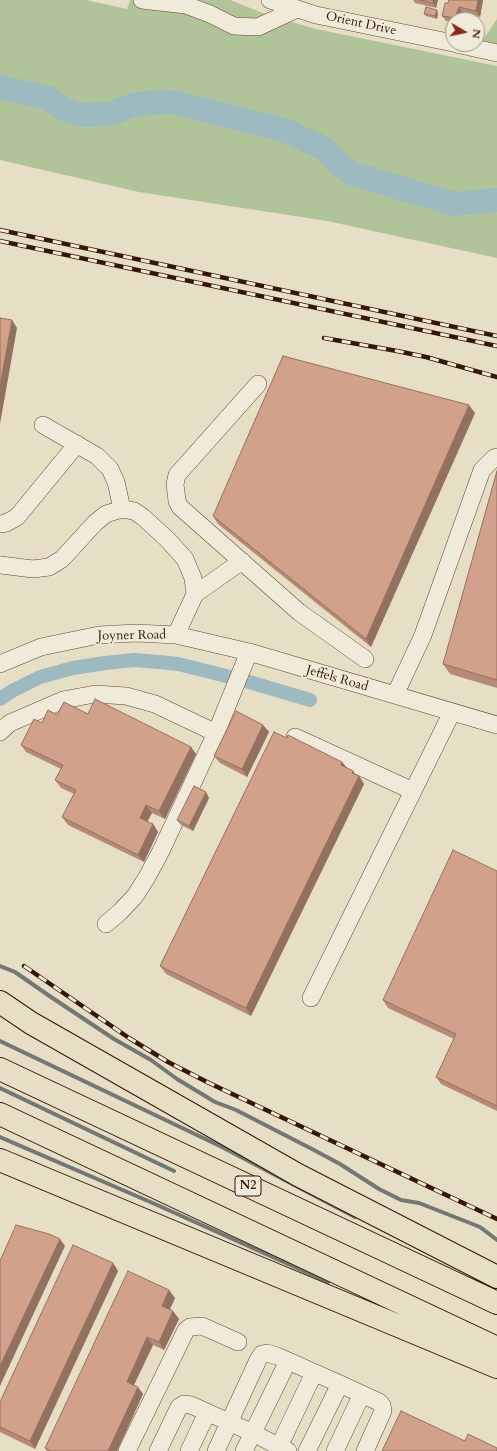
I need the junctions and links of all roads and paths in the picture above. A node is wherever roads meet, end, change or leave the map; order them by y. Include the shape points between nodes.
1 (142, 0) edge
2 (270, 0) edge
3 (297, 9) junction
4 (445, 42) edge
5 (485, 50) edge
6 (497, 53) edge
7 (258, 384) dead end
8 (43, 425) dead end
9 (77, 444) junction
10 (497, 457) edge
11 (122, 509) junction
12 (0, 524) edge
13 (242, 561) junction
14 (0, 565) edge
15 (195, 594) junction
16 (176, 635) junction
17 (249, 652) junction
18 (365, 659) dead end
19 (0, 664) edge
20 (395, 695) junction
21 (452, 712) junction
22 (497, 724) edge
23 (0, 732) edge
24 (216, 733) junction
25 (295, 737) edge
26 (413, 791) junction
27 (106, 924) dead end
28 (311, 998) dead end
29 (0, 1002) edge
30 (0, 1069) edge
31 (0, 1114) edge
32 (0, 1160) edge
33 (497, 1277) edge
34 (497, 1303) edge
35 (238, 1342) dead end
36 (497, 1348) edge
37 (288, 1361) junction
38 (497, 1367) edge
39 (314, 1373) junction
40 (340, 1384) junction
41 (362, 1394) junction
42 (207, 1413) junction
43 (229, 1423) junction
44 (253, 1433) junction
45 (282, 1450) edge
46 (127, 1451) edge
47 (158, 1451) edge
48 (189, 1451) edge
49 (216, 1451) edge
50 (244, 1451) edge
51 (308, 1451) edge
52 (335, 1451) edge
53 (365, 1451) edge

1 - 3 street via 186,5 234,26 258,27
2 - 3 street, Orient Drive
3 - 4 street, Orient Drive
5 - 6 street, Orient Drive
7 - 13 street via 177,475 175,484 180,507
8 - 9 street
9 - 11 street via 97,456 110,469 116,482
9 - 12 street via 17,517
10 - 20 street via 482,470 426,628
11 - 14 street via 106,514 62,560 49,567 33,569
11 - 15 street via 134,511 143,517 185,559 193,578
13 - 15 street
13 - 18 street via 299,612
15 - 16 street, Joyner Road
16 - 17 street, Jeffels Road
16 - 19 street, Joyner Road via 99,635 41,647
17 - 20 street, Jeffels Road
17 - 24 street
20 - 21 street, Jeffels Road
21 - 22 street, Jeffels Road
21 - 26 street
23 - 24 street via 10,723 63,700 95,694 126,696 155,704
24 - 27 street via 148,877 135,896
25 - 26 street
26 - 28 street
29 - 33 highway via 31,1023 298,1175
30 - 34 highway, N2
31 - 36 highway
32 - 38 highway
35 - 46 street via 202,1326 186,1330
37 - 39 street
37 - 43 street via 267,1353 262,1354
37 - 44 street
39 - 40 street
39 - 45 street
40 - 41 street
40 - 51 street
41 - 52 street
41 - 53 street via 379,1402 384,1408
42 - 43 street
42 - 47 street via 184,1404 179,1408
42 - 48 street
43 - 44 street
43 - 49 street
44 - 45 street
44 - 50 street

